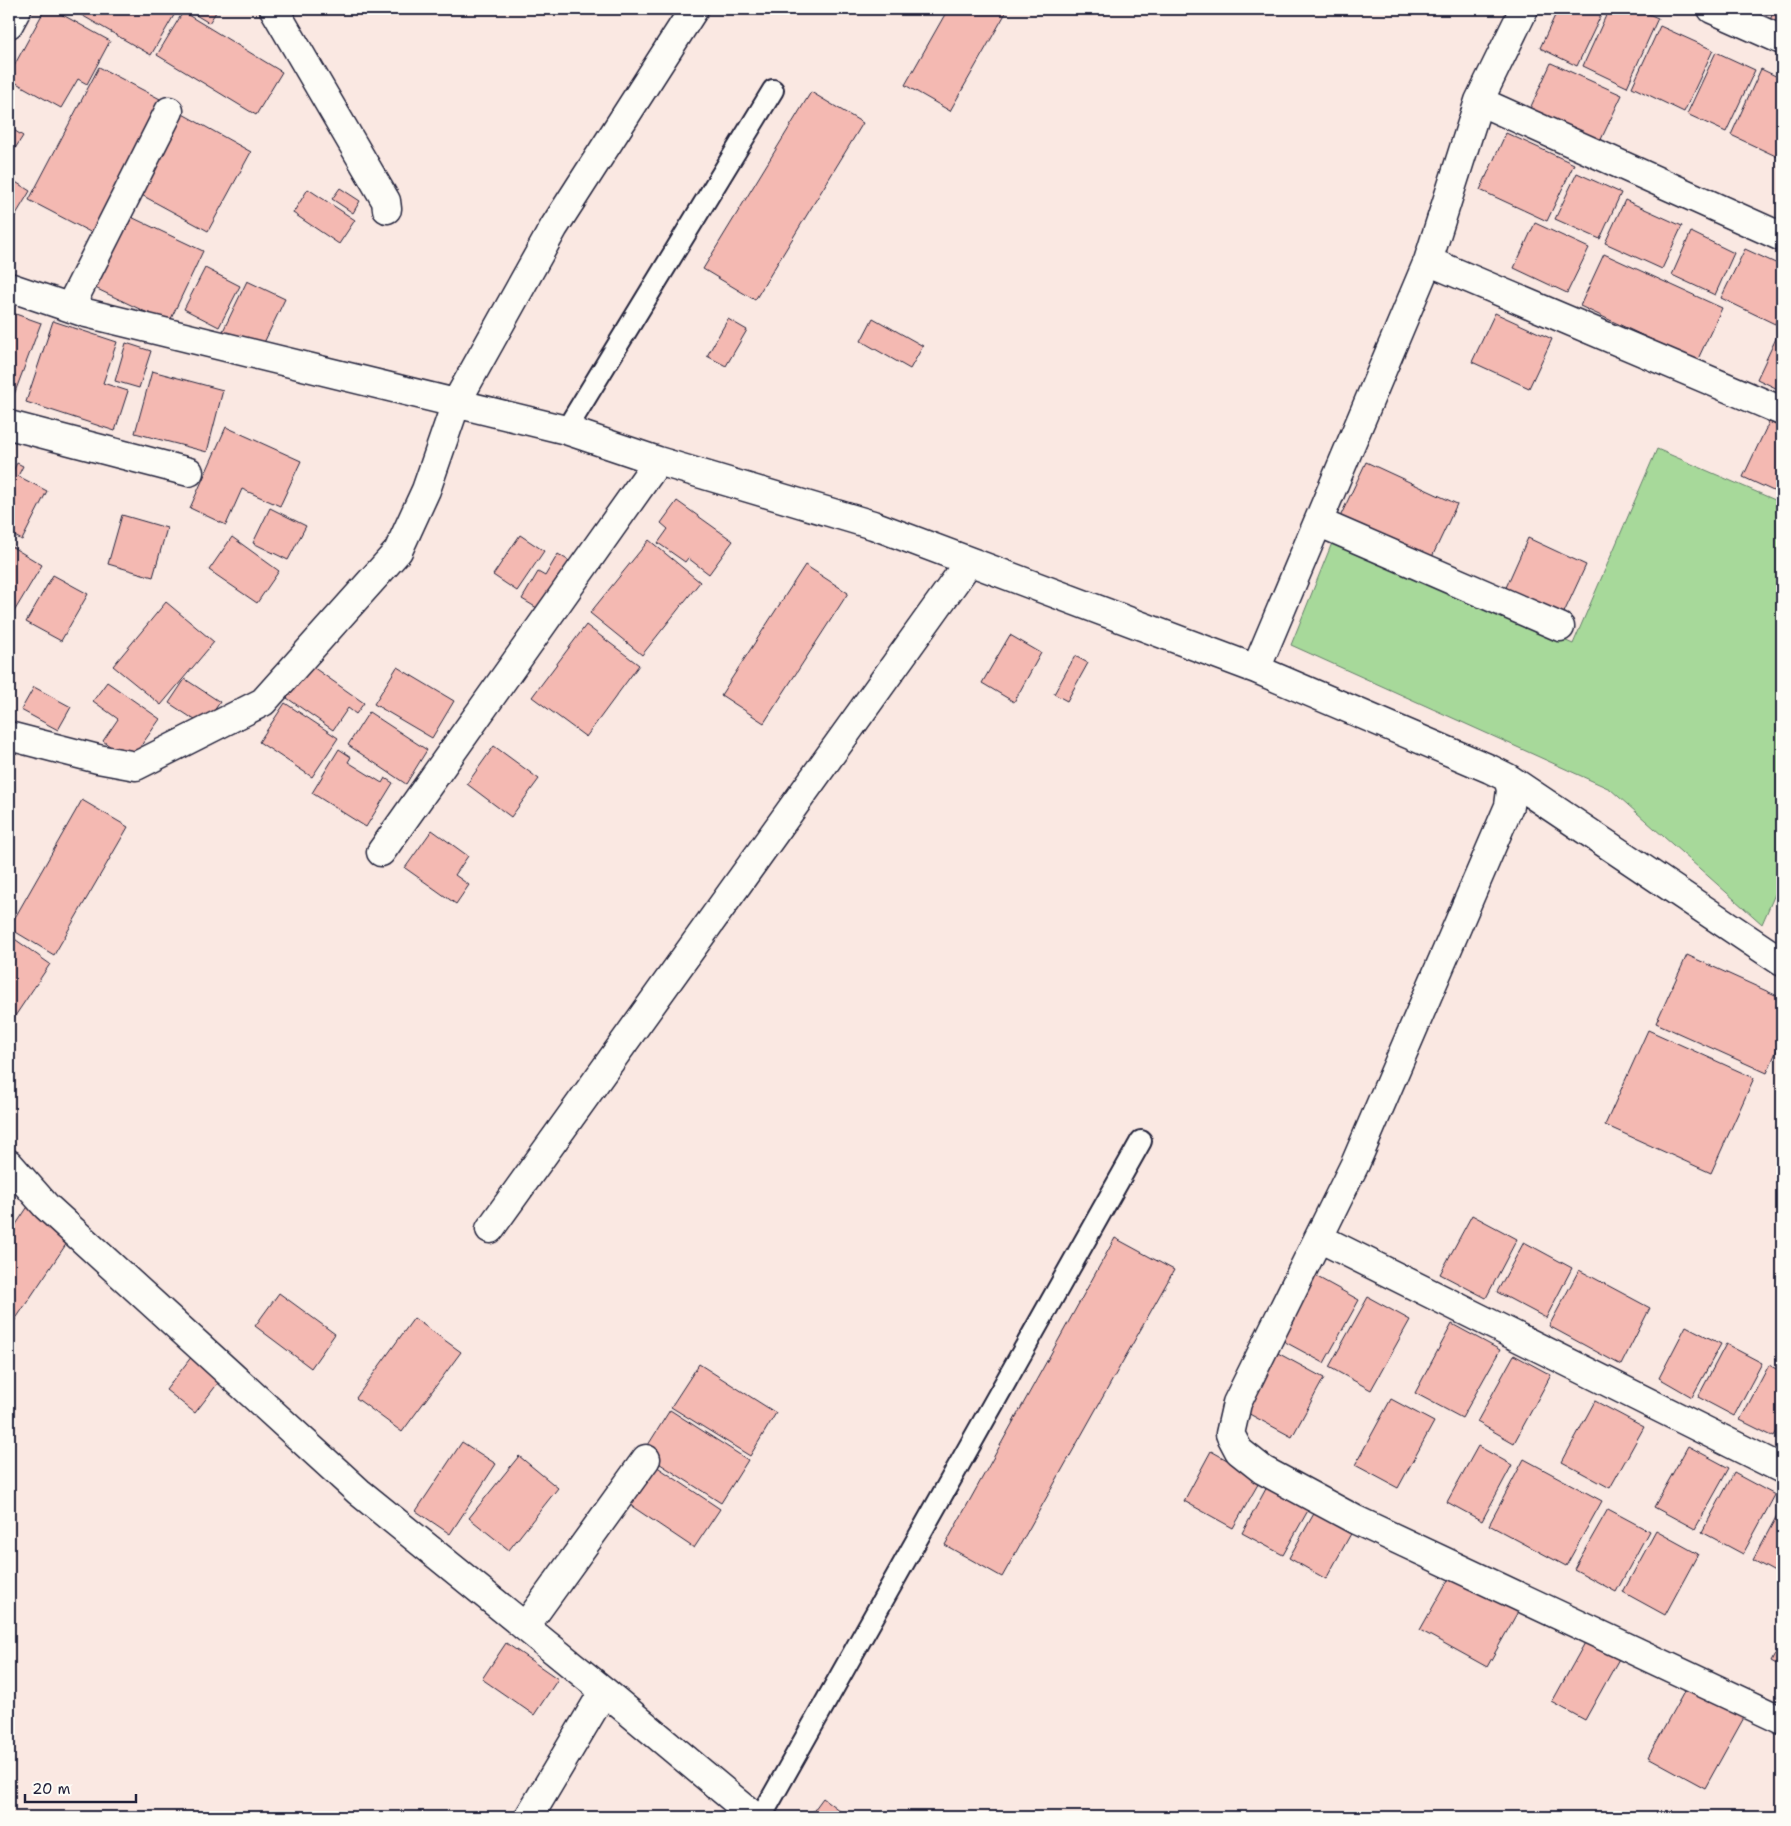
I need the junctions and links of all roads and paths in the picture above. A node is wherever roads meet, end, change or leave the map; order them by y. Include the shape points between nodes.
1 (17, 9) edge
2 (274, 9) edge
3 (694, 9) edge
4 (1524, 9) edge
5 (1712, 9) edge
6 (9, 24) edge
7 (1782, 40) edge
8 (773, 90) dead end
9 (1479, 101) junction
10 (169, 111) dead end
11 (387, 210) dead end
12 (1782, 237) edge
13 (1428, 261) junction
14 (9, 287) edge
15 (70, 307) junction
16 (456, 404) junction
17 (1782, 411) edge
18 (9, 425) edge
19 (566, 430) junction
20 (658, 461) junction
21 (189, 472) dead end
22 (1318, 522) junction
23 (969, 562) junction
24 (1560, 627) dead end
25 (1256, 669) junction
26 (9, 736) edge
27 (1508, 778) junction
28 (381, 852) dead end
29 (1782, 962) edge
30 (1141, 1141) dead end
31 (11, 1174) edge
32 (490, 1229) dead end
33 (1319, 1238) junction
34 (646, 1460) dead end
35 (1782, 1470) edge
36 (525, 1627) junction
37 (604, 1691) junction
38 (1782, 1720) edge
39 (529, 1817) edge
40 (755, 1817) edge
41 (761, 1817) edge

1 - 6 street
2 - 11 street via 386,201
3 - 16 street via 554,227
4 - 9 street
5 - 7 street
8 - 19 lane
9 - 12 street
9 - 13 street
10 - 15 street
13 - 17 street
13 - 22 street
14 - 15 street
15 - 16 street
16 - 19 street
16 - 26 street via 426,490 398,551 263,702 136,766
18 - 21 street
19 - 20 street
20 - 23 street via 873,525
20 - 28 street
22 - 24 street
22 - 25 street
23 - 25 street
23 - 32 street
25 - 27 street
27 - 29 street
27 - 33 street via 1511,790 1509,806 1356,1164
30 - 41 lane
31 - 36 street via 359,1492
33 - 35 street
33 - 38 street via 1237,1403 1230,1434 1239,1451 1263,1470 1356,1520
34 - 36 street
36 - 37 street
37 - 39 street
37 - 40 street

